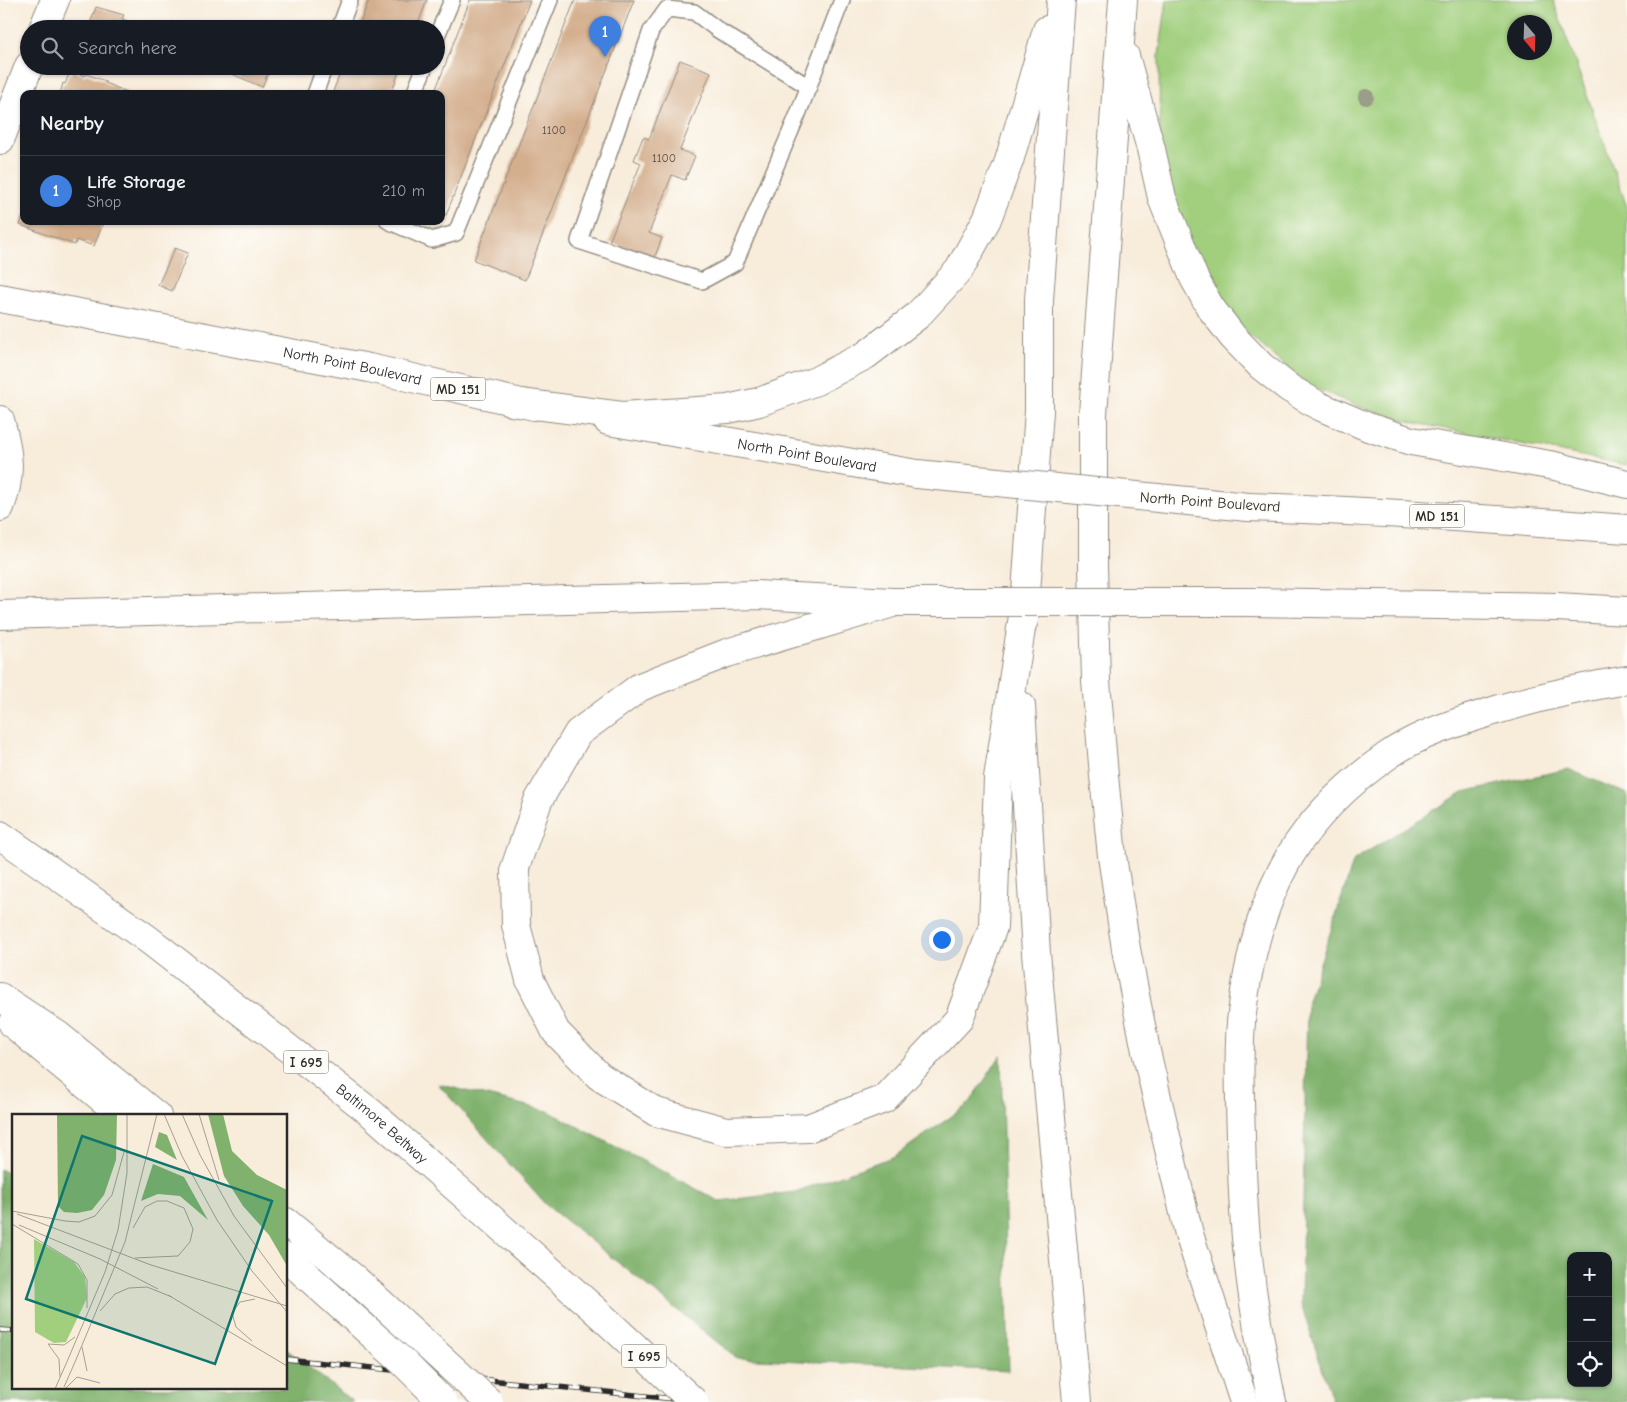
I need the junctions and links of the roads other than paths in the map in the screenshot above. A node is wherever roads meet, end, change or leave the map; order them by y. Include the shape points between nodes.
1 (54, 0) edge
2 (350, 0) edge
3 (452, 0) edge
4 (550, 0) edge
5 (842, 0) edge
6 (1056, 0) edge
7 (1061, 0) edge
8 (1123, 0) edge
9 (46, 20) edge
10 (342, 20) edge
11 (444, 20) edge
12 (1120, 36) junction
13 (25, 75) edge
14 (322, 75) edge
15 (421, 75) edge
16 (809, 87) junction
17 (316, 90) edge
18 (416, 90) edge
19 (0, 140) edge
20 (397, 225) edge
21 (0, 298) edge
22 (512, 402) junction
23 (0, 420) edge
24 (1627, 484) edge
25 (0, 507) edge
26 (1627, 529) edge
27 (896, 602) junction
28 (1024, 603) junction
29 (1627, 611) edge
30 (0, 615) edge
31 (1627, 680) edge
32 (0, 835) edge
33 (0, 996) edge
34 (0, 1014) edge
35 (121, 1114) edge
36 (155, 1114) edge
37 (288, 1224) edge
38 (288, 1259) edge
39 (443, 1402) edge
40 (489, 1402) edge
41 (694, 1402) edge
42 (1077, 1402) edge
43 (1244, 1402) edge
44 (1272, 1402) edge

1 - 9 main road
2 - 10 lane
3 - 11 lane
4 - 20 lane via 456,233 432,240
5 - 16 lane
6 - 22 main road via 1009,161 987,219 959,270 917,316 866,355 816,381 759,402 728,409 622,416
7 - 28 main road via 1039,300 1039,411
8 - 12 main road
12 - 24 main road via 1162,198 1194,278 1233,338 1261,366 1319,406 1411,441 1555,466
12 - 43 main road via 1093,414 1096,681 1104,776 1123,931 1146,1051 1189,1234
13 - 19 main road
14 - 17 lane
15 - 18 lane
16 - 16 lane via 736,263 702,281 579,241 651,31 667,8 694,12
21 - 22 main road, North Point Boulevard / MD 151 via 369,368
22 - 26 main road, North Point Boulevard / MD 151, bridge via 637,427 917,474 1248,507
23 - 25 main road via 9,466
27 - 28 main road via 727,653 640,687 578,733 538,801 515,868 516,925 530,980 556,1032 580,1058 599,1076 656,1112 726,1131 808,1128 884,1099 959,1019 993,927 998,778
27 - 29 main road, bridge via 1251,602
27 - 30 main road via 756,595
28 - 42 main road via 1020,701 1036,953
31 - 44 main road via 1536,698 1479,715 1426,733 1388,755 1349,786 1320,815 1291,854 1266,904 1249,964 1241,1024 1240,1096 1247,1254
32 - 41 main road, Baltimore Beltway / I 695, bridge via 149,940 370,1112 595,1310
33 - 36 main road via 59,1036
34 - 35 main road
37 - 40 main road, bridge via 356,1280
38 - 39 main road, bridge

